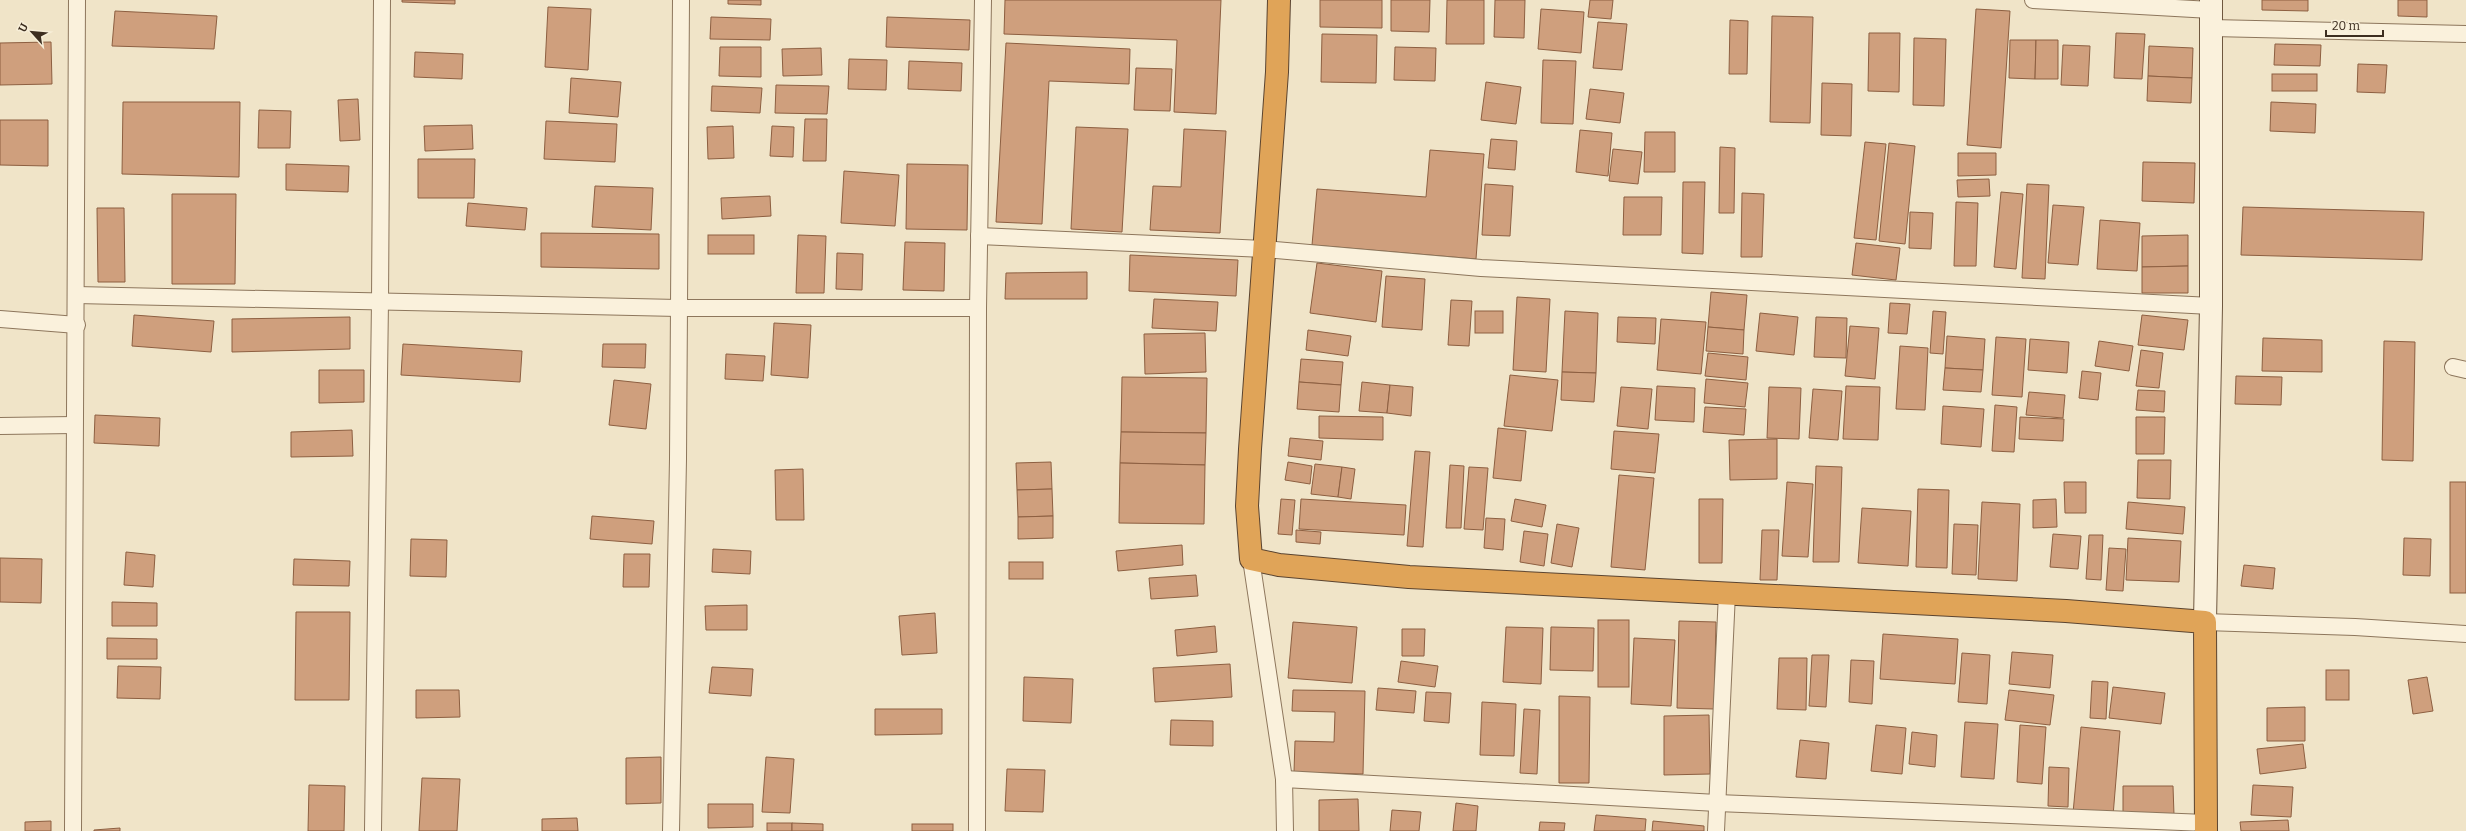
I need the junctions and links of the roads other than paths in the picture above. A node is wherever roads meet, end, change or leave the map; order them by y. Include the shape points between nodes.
1 (77, 0) edge
2 (382, 0) edge
3 (681, 0) edge
4 (982, 0) edge
5 (1279, 0) edge
6 (2033, 0) edge
7 (2212, 12) edge
8 (2466, 34) edge
9 (979, 236) junction
10 (1264, 249) junction
11 (76, 295) junction
12 (380, 301) junction
13 (2211, 306) junction
14 (678, 308) junction
15 (978, 308) junction
16 (0, 319) edge
17 (77, 325) junction
18 (74, 425) junction
19 (0, 426) edge
20 (1250, 559) junction
21 (1728, 593) junction
22 (2205, 622) junction
23 (2466, 634) edge
24 (1284, 779) junction
25 (1717, 803) junction
26 (2206, 827) edge
27 (74, 831) edge
28 (373, 831) edge
29 (671, 831) edge
30 (977, 831) edge
31 (1285, 831) edge
32 (1716, 831) edge

1 - 11 street
2 - 12 street
3 - 14 street
4 - 9 street
5 - 10 highway via 1277,72
6 - 7 street
7 - 8 street
7 - 13 street
9 - 10 street
9 - 15 street
10 - 13 street via 1481,268
10 - 20 highway via 1248,477
11 - 12 street
11 - 17 street
12 - 14 street
12 - 28 street
13 - 22 street
14 - 15 street
14 - 29 street
15 - 30 street
16 - 17 street
17 - 18 street
18 - 19 street
18 - 27 street
20 - 21 highway via 1279,566 1409,577
20 - 24 street
21 - 22 highway via 2066,611
21 - 25 street
22 - 23 street
22 - 26 highway
24 - 25 street
24 - 31 street
25 - 26 street
25 - 32 street

